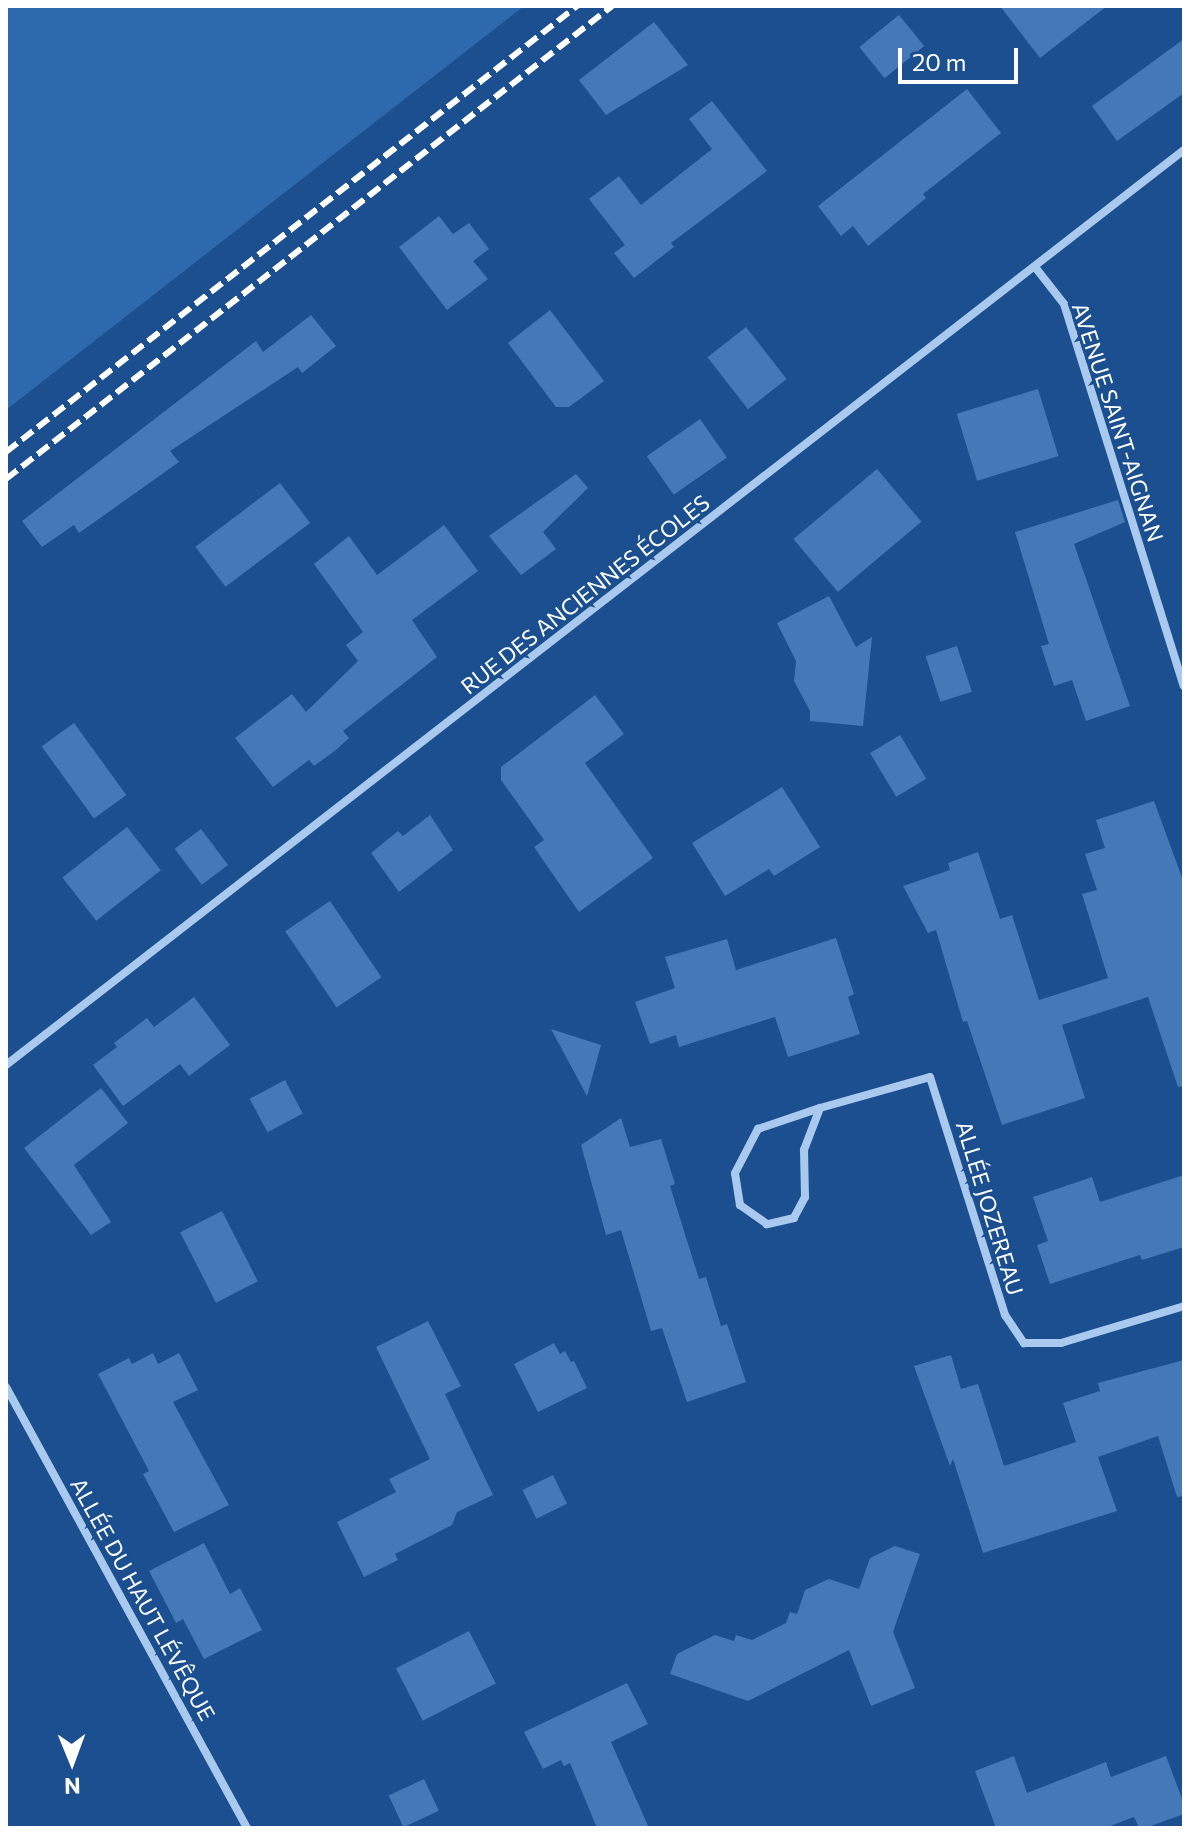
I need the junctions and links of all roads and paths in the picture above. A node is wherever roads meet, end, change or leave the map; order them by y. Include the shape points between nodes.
1 (1184, 150) edge
2 (1035, 267) junction
3 (1184, 686) edge
4 (6, 1065) edge
5 (820, 1108) junction
6 (1184, 1306) edge
7 (6, 1387) edge
8 (247, 1828) edge

1 - 2 street, RUE DES ANCIENNES ÉCOLES
2 - 3 street, AVENUE SAINT-AIGNAN via 1064,304
2 - 4 street, RUE DES ANCIENNES ÉCOLES
5 - 5 street, ALLÉE JOZEREAU via 758,1129 735,1173 740,1205 767,1224 794,1218 805,1197 804,1150
5 - 6 street, ALLÉE JOZEREAU via 930,1077 1005,1315 1024,1343 1061,1343
7 - 8 street, ALLÉE DU HAUT LÉVÊQUE

